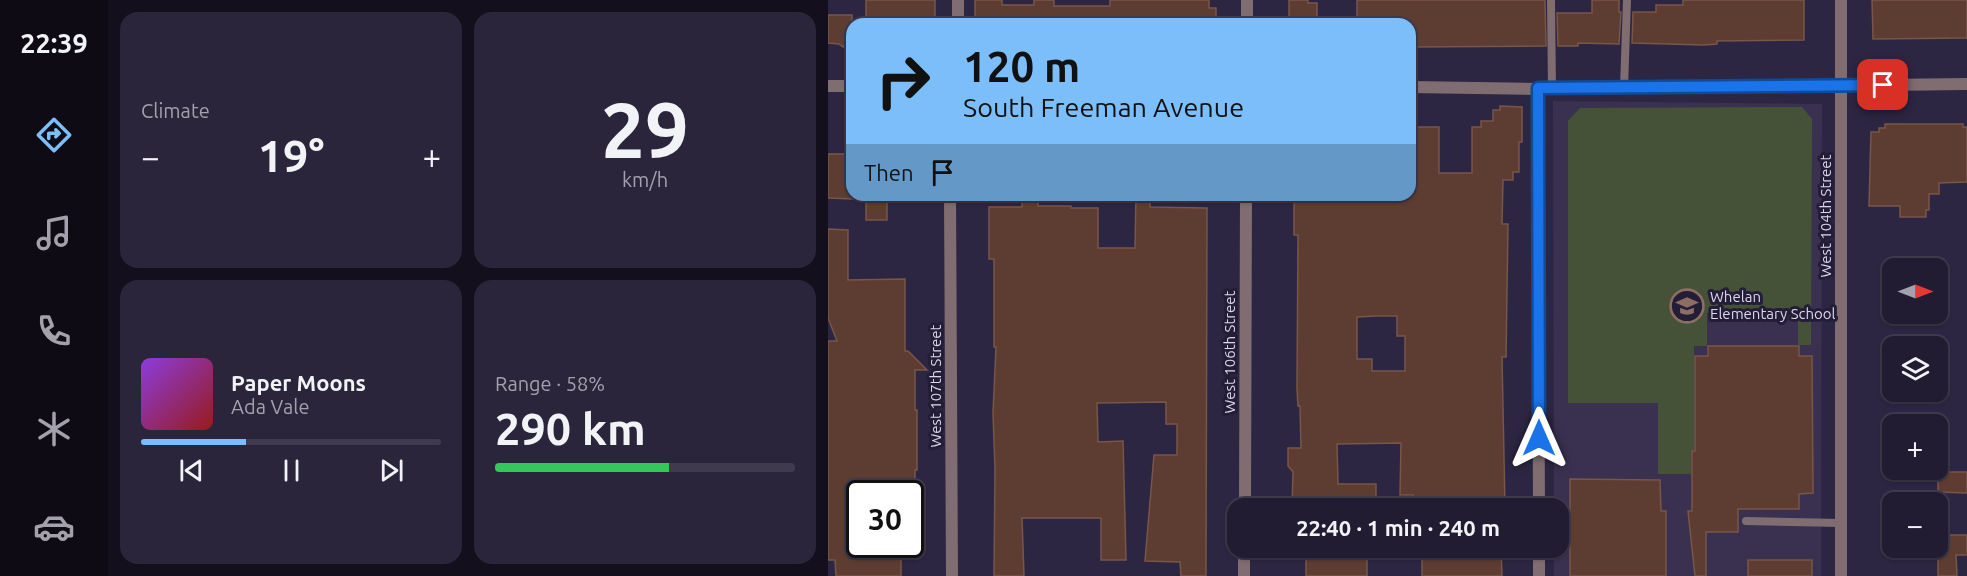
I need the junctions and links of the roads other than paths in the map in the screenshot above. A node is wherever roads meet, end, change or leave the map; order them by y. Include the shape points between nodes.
1 (958, 0) edge
2 (1246, 0) edge
3 (1551, 0) edge
4 (1627, 0) edge
5 (1840, 0) edge
6 (958, 18) edge
7 (1247, 18) edge
8 (1967, 84) edge
9 (828, 86) edge
10 (846, 86) edge
11 (1841, 86) junction
12 (1416, 87) edge
13 (1538, 88) junction
14 (1551, 88) junction
15 (1624, 88) junction
16 (950, 201) edge
17 (1246, 201) edge
18 (1245, 498) edge
19 (1539, 498) edge
20 (1746, 521) dead end
21 (1841, 522) junction
22 (1244, 558) edge
23 (1539, 558) edge
24 (952, 576) edge
25 (1244, 576) edge
26 (1539, 576) edge
27 (1841, 576) edge

1 - 6 street
2 - 7 street
3 - 14 lane
4 - 15 lane
5 - 11 street, West 104th Street
8 - 11 street
9 - 10 street
11 - 15 street
11 - 21 street, West 104th Street
12 - 13 street
13 - 14 street
13 - 19 street
14 - 15 street
16 - 24 street, West 107th Street
17 - 18 street, West 106th Street
20 - 21 lane
21 - 27 street, West 104th Street
22 - 25 street
23 - 26 street

